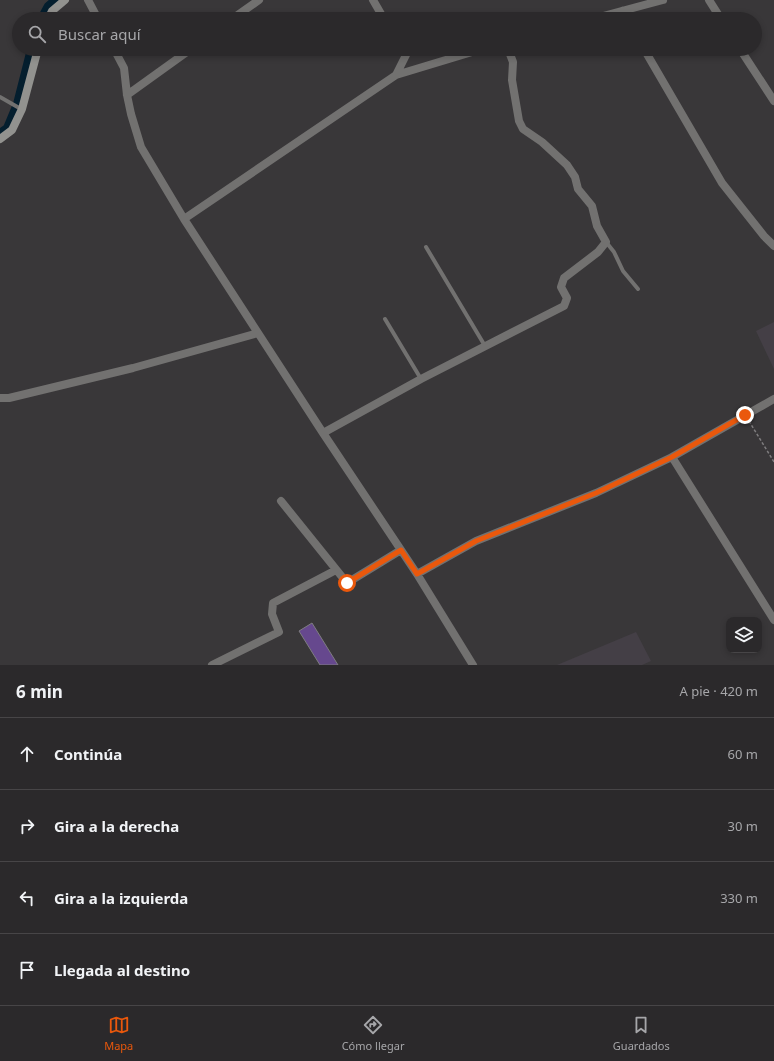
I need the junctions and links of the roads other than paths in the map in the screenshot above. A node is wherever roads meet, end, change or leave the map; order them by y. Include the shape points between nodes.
1 (65, 0) edge
2 (88, 0) edge
3 (259, 0) edge
4 (373, 0) edge
5 (663, 0) edge
6 (709, 0) edge
7 (622, 11) joint
8 (52, 12) edge
9 (94, 12) edge
10 (242, 12) edge
11 (380, 12) edge
12 (618, 12) edge
13 (717, 12) edge
14 (36, 56) edge
15 (118, 56) edge
16 (181, 56) edge
17 (406, 56) edge
18 (460, 56) edge
19 (511, 56) edge
20 (648, 56) edge
21 (745, 56) edge
22 (396, 76) junction
23 (127, 95) junction
24 (0, 97) edge
25 (774, 101) edge
26 (21, 109) junction
27 (0, 139) edge
28 (184, 219) junction
29 (606, 242) junction
30 (774, 246) edge
31 (426, 247) dead end
32 (638, 289) dead end
33 (385, 319) dead end
34 (258, 333) junction
35 (486, 347) junction
36 (421, 379) junction
37 (0, 398) edge
38 (774, 399) edge
39 (323, 432) junction
40 (672, 457) junction
41 (281, 501) dead end
42 (401, 550) junction
43 (336, 570) junction
44 (417, 574) junction
45 (774, 620) edge
46 (212, 665) edge
47 (473, 665) edge

1 - 8 street
2 - 9 street
3 - 10 street
4 - 11 street
5 - 7 street
6 - 13 street
7 - 12 street
14 - 26 street
15 - 23 street via 124,68
16 - 23 street
17 - 22 street
18 - 22 street
19 - 29 street via 512,80 519,121 523,129 567,165 575,177 578,189 592,206 597,226
20 - 30 street via 722,183
21 - 25 street
22 - 28 street
23 - 28 street via 141,147
24 - 26 lane
26 - 27 street via 12,130
28 - 34 street
29 - 32 lane via 614,252 623,272
29 - 35 street via 598,252 564,278 561,287 567,298 564,306
31 - 35 lane
33 - 36 lane
34 - 37 street via 134,368
34 - 39 street
35 - 36 street
36 - 39 street
38 - 40 street
39 - 42 street
40 - 44 street via 596,493 476,541
40 - 45 street
41 - 43 street
42 - 43 street via 347,583
42 - 44 street
43 - 46 street via 273,603 272,614 279,632
44 - 47 street

